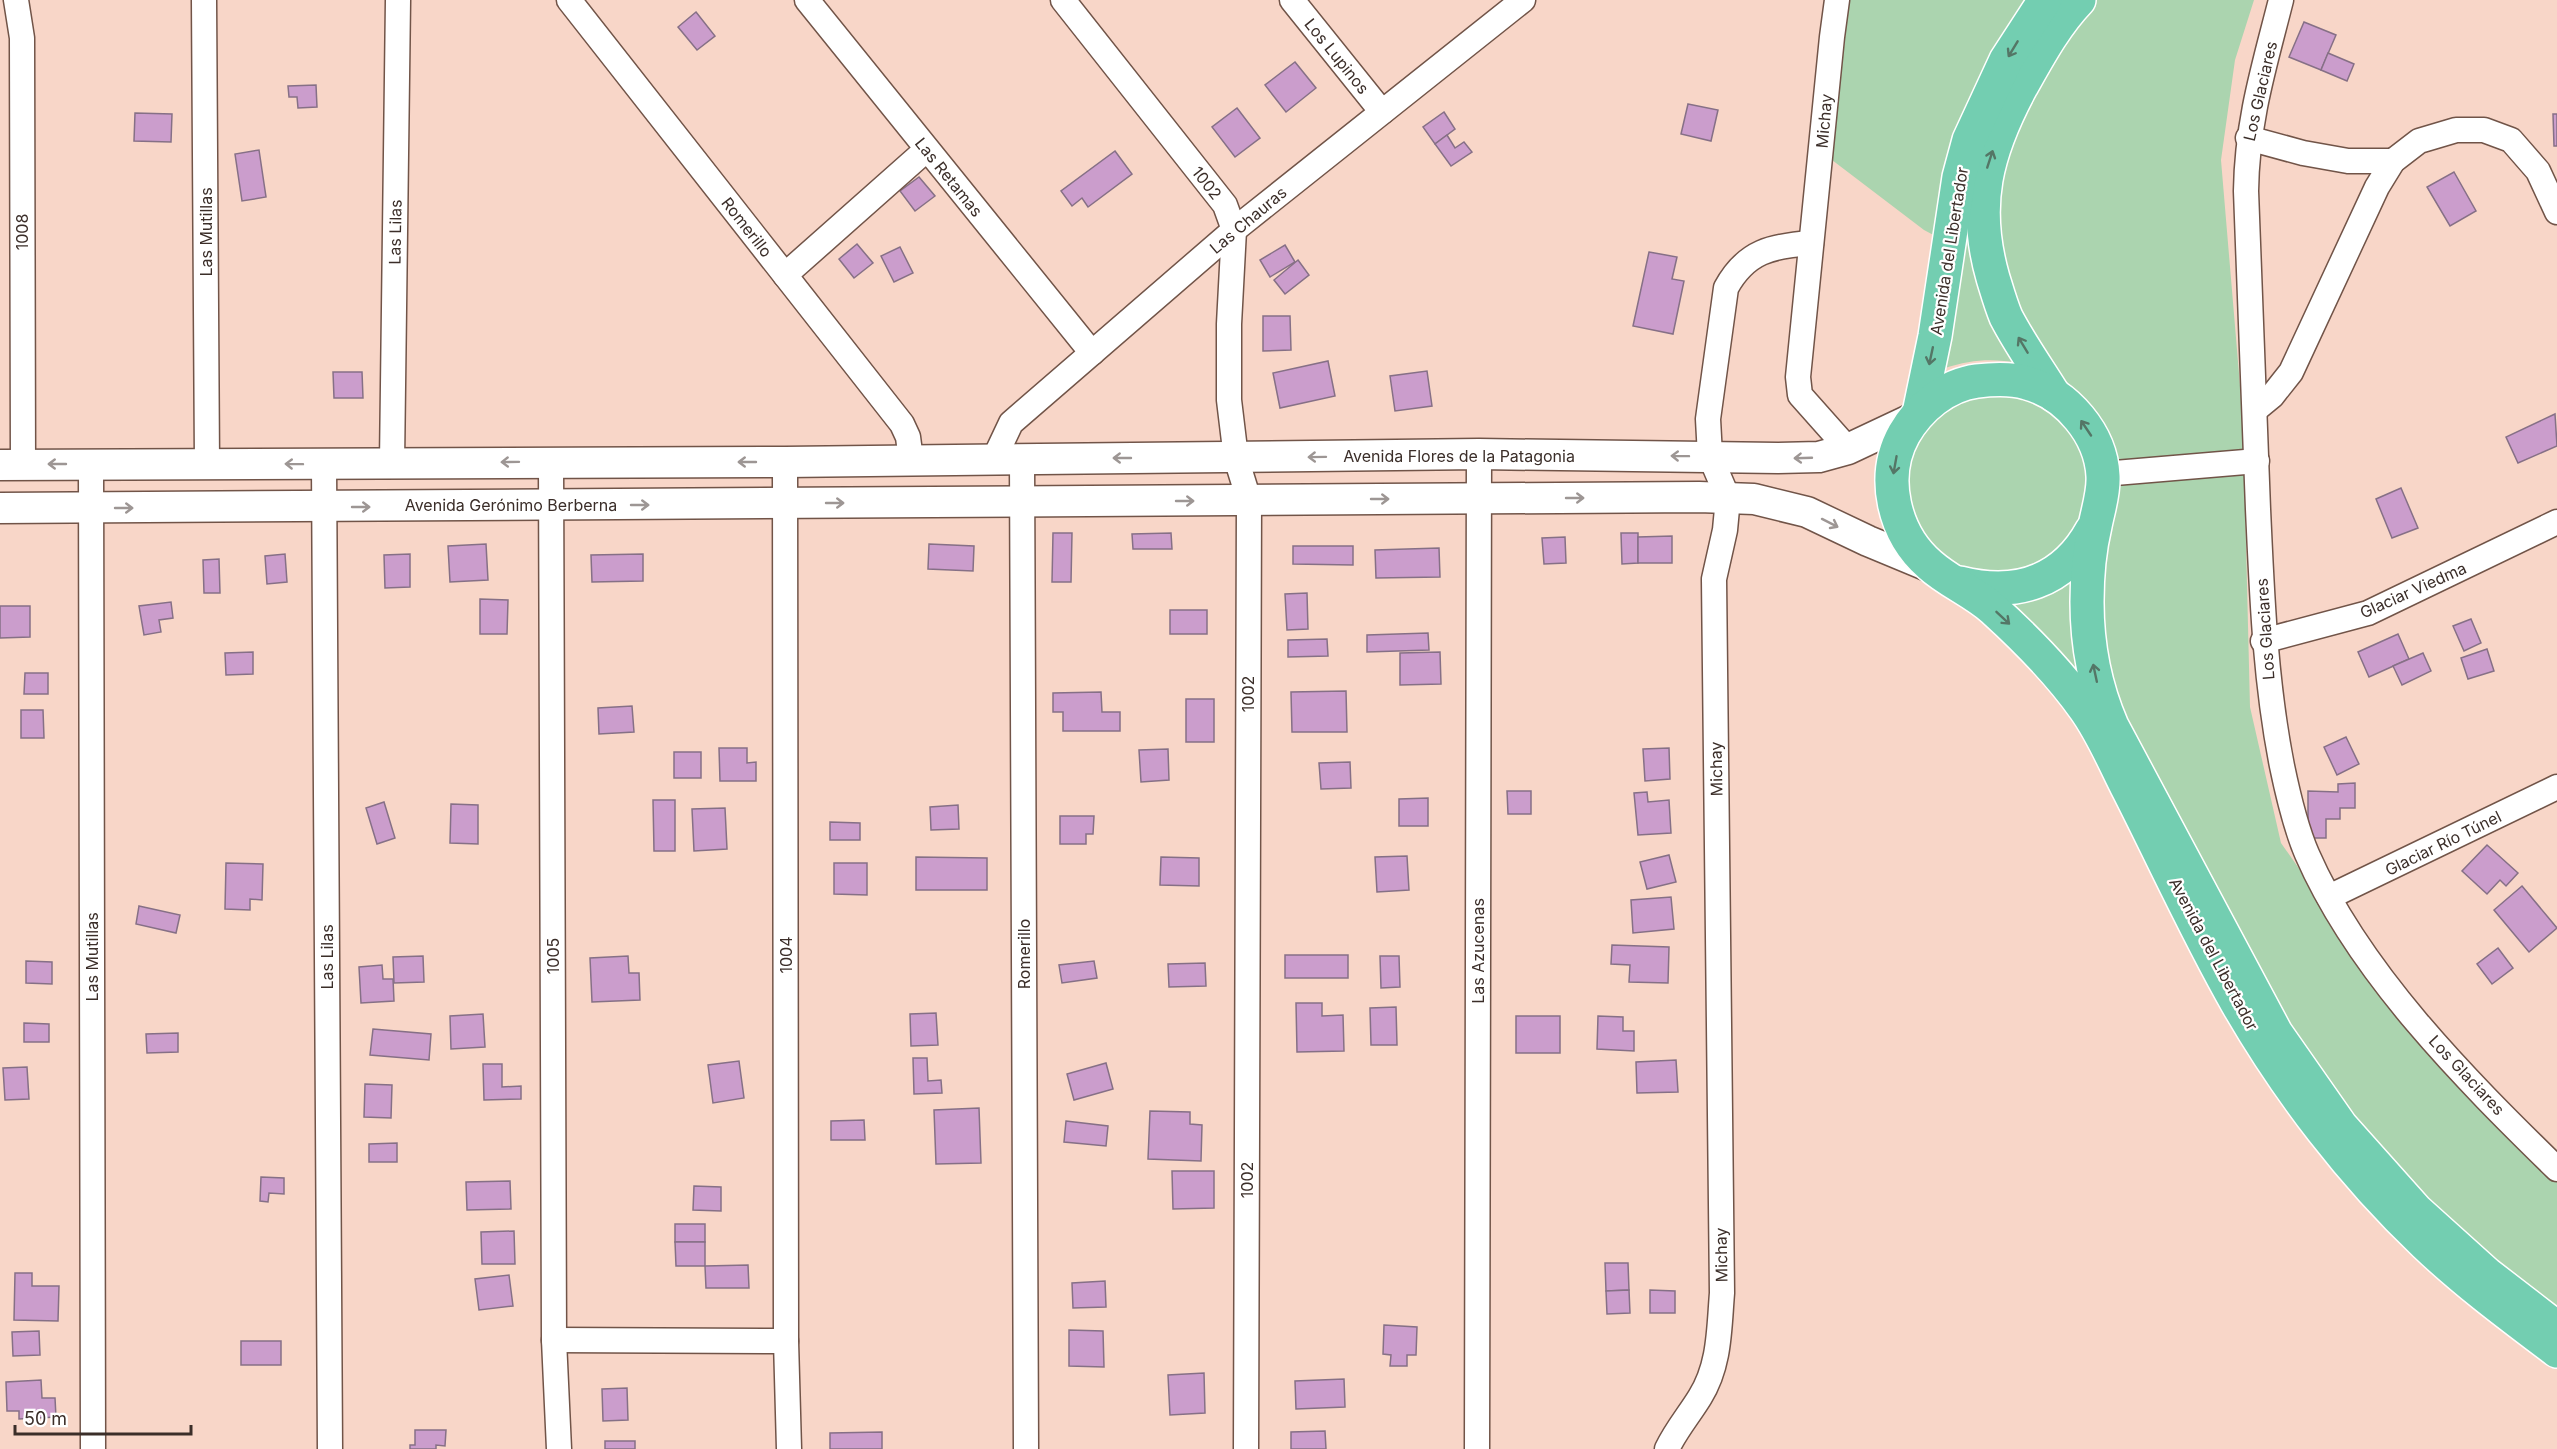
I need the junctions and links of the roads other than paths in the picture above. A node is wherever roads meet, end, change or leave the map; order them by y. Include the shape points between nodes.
1 (16, 0) edge
2 (204, 0) edge
3 (398, 0) edge
4 (569, 0) edge
5 (807, 0) edge
6 (1063, 0) edge
7 (1292, 0) edge
8 (1523, 0) edge
9 (1837, 0) edge
10 (2045, 0) edge
11 (2079, 0) edge
12 (2281, 0) edge
13 (1382, 112) junction
14 (2248, 138) junction
15 (926, 150) junction
16 (2393, 161) junction
17 (2557, 212) edge
18 (1234, 230) junction
19 (1811, 243) junction
20 (785, 275) junction
21 (1092, 353) junction
22 (2054, 395) junction
23 (2255, 410) junction
24 (1918, 415) junction
25 (1848, 449) junction
26 (1479, 454) junction
27 (1710, 456) junction
28 (1236, 458) junction
29 (1008, 459) junction
30 (911, 460) junction
31 (2257, 461) junction
32 (551, 462) junction
33 (785, 462) junction
34 (207, 463) junction
35 (91, 464) junction
36 (392, 464) junction
37 (11, 465) edge
38 (324, 465) junction
39 (2103, 474) junction
40 (1728, 498) junction
41 (1479, 499) junction
42 (1249, 500) junction
43 (1022, 502) junction
44 (785, 503) junction
45 (552, 505) junction
46 (325, 507) junction
47 (0, 508) edge
48 (91, 508) junction
49 (2557, 522) edge
50 (2095, 524) junction
51 (1945, 575) junction
52 (2264, 641) junction
53 (2553, 797) edge
54 (2329, 897) junction
55 (2557, 1169) edge
56 (2557, 1328) edge
57 (554, 1340) junction
58 (786, 1341) junction
59 (2557, 1351) edge
60 (93, 1449) edge
61 (330, 1449) edge
62 (559, 1449) edge
63 (789, 1449) edge
64 (1026, 1449) edge
65 (1246, 1449) edge
66 (1477, 1449) edge
67 (1667, 1449) edge

1 - 37 street, 1008 via 22,38
2 - 34 street, Las Mutillas
3 - 36 street, Las Lilas
4 - 20 street, Romerillo
5 - 15 street, Las Retamas
6 - 18 street, 1002 via 1225,205
7 - 13 street, Los Lupinos
8 - 13 street, Las Chauras
9 - 19 street, Michay
10 -> 24 main road, Avenida del Libertador via 2006,60 1969,140 1959,177 1935,336
22 -> 11 main road, Avenida del Libertador via 2006,316 1989,264 1982,201 1988,164 2010,110 2039,55
12 - 14 street, Los Glaciares
13 - 18 street, Las Chauras
14 - 16 street via 2303,153
14 - 23 street, Los Glaciares via 2246,191
15 - 20 street
15 - 21 street, Las Retamas
16 - 17 street via 2420,141 2456,130 2484,130 2511,140 2538,171
16 - 23 street via 2377,187 2291,372
18 - 21 street, Las Chauras
18 - 28 street, 1002 via 1229,400
19 - 25 street, Michay via 1798,376 1800,394
19 - 27 street, Michay via 1785,245 1757,254 1736,269 1726,288 1708,419
20 - 30 street, Romerillo via 902,424
21 - 29 street, Las Chauras via 1011,423
22 - 24 main road, Avenida del Libertador via 2027,382 1998,378 1969,382 1942,394
39 -> 22 main road, Avenida del Libertador via 2092,438 2076,414
23 - 31 street, Los Glaciares
24 - 25 street, Avenida Flores de la Patagonia
24 -> 51 main road, Avenida del Libertador via 1902,437 1893,465 1892,495 1899,523 1913,548
25 -> 27 street, Avenida Flores de la Patagonia via 1819,457
27 -> 26 street, Avenida Flores de la Patagonia
26 -> 28 street, Avenida Flores de la Patagonia
26 - 41 street, Las Azucenas
27 - 40 street, Michay
28 -> 29 street, Avenida Flores de la Patagonia
28 - 42 street, 1002
29 - 30 street
29 - 43 street, Romerillo
30 - 33 street
31 - 39 street
31 - 52 street, Los Glaciares
33 -> 32 street
32 -> 36 street
32 - 45 street, 1005
33 - 44 street, 1004
34 - 35 street
38 -> 34 street
35 -> 37 street
35 - 48 street, Las Mutillas
36 - 38 street
38 - 46 street, Las Lilas
39 - 50 main road, Avenida del Libertador via 2103,494
41 -> 40 street
40 -> 51 street via 1754,499 1807,512
40 - 67 street, Michay via 1714,579 1722,1281 1717,1359 1701,1396
42 -> 41 street
41 - 66 street, Las Azucenas
43 -> 42 street
42 - 65 street, 1002
44 -> 43 street, Avenida Gerónimo Berberna
43 - 64 street, Romerillo
45 -> 44 street, Avenida Gerónimo Berberna
44 - 58 street, 1004
46 -> 45 street, Avenida Gerónimo Berberna
45 - 57 street, 1005
48 -> 46 street, Avenida Gerónimo Berberna
46 - 61 street, Las Lilas
47 - 48 street, Avenida Gerónimo Berberna
48 - 60 street, Las Mutillas
49 - 52 street, Glaciar Viedma via 2368,613
50 - 51 main road, Avenida del Libertador via 2083,546 2064,567 2039,581 2012,589 1984,589
56 -> 50 main road, Avenida del Libertador via 2487,1274 2409,1202 2341,1126 2276,1033 2100,697 2087,604
51 -> 59 main road, Avenida del Libertador via 1990,606 2021,635 2088,713 2237,1003 2280,1071 2330,1137 2423,1242 2471,1285
52 - 54 street, Los Glaciares via 2273,719 2289,801 2306,852
53 - 54 street, Glaciar Río Túnel
54 - 55 street, Los Glaciares via 2376,970 2422,1026
57 - 58 street
57 - 62 street, 1005
58 - 63 street, 1004

